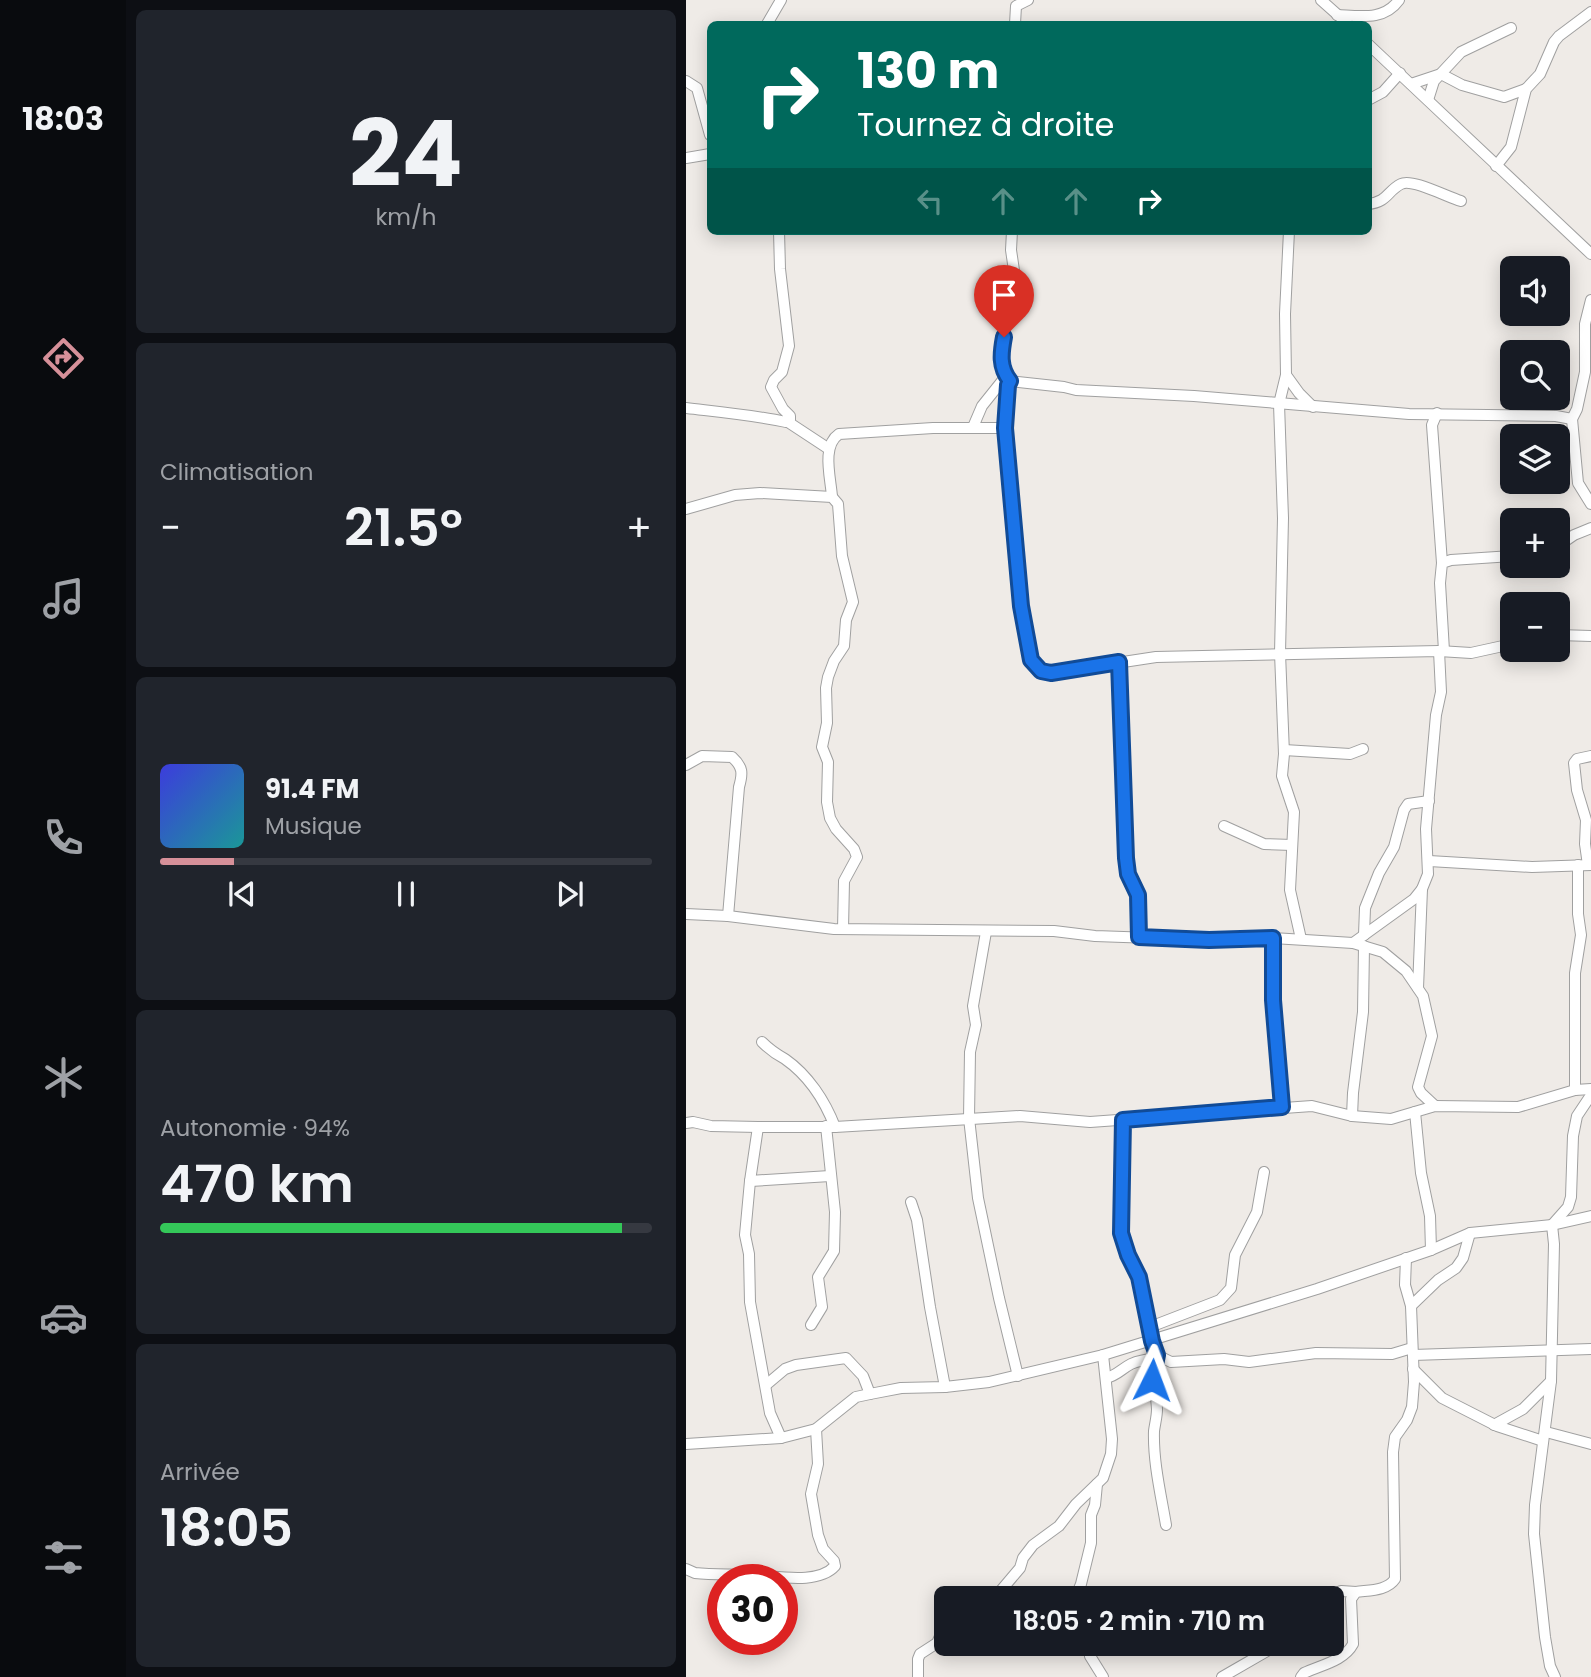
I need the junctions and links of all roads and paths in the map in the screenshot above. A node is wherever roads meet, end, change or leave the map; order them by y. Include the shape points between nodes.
1 (781, 0) edge
2 (1028, 0) edge
3 (1321, 0) edge
4 (1399, 0) edge
5 (1591, 12) edge
6 (1337, 15) junction
7 (769, 21) edge
8 (1015, 21) edge
9 (1344, 21) edge
10 (1511, 28) dead end
11 (1372, 48) edge
12 (1400, 73) junction
13 (1441, 74) junction
14 (686, 81) edge
15 (1411, 84) junction
16 (1526, 89) junction
17 (1372, 98) edge
18 (1428, 100) junction
19 (707, 124) edge
20 (707, 154) edge
21 (686, 158) edge
22 (1496, 166) junction
23 (1461, 201) dead end
24 (1372, 203) edge
25 (779, 235) edge
26 (1012, 235) edge
27 (1289, 235) edge
28 (1586, 242) edge
29 (1591, 254) edge
30 (1591, 300) edge
31 (1286, 375) junction
32 (1008, 378) junction
33 (1279, 404) junction
34 (1313, 407) junction
35 (686, 408) edge
36 (1437, 413) junction
37 (1417, 414) junction
38 (1572, 419) junction
39 (788, 422) junction
40 (1432, 425) junction
41 (973, 427) junction
42 (1005, 428) junction
43 (829, 449) junction
44 (832, 498) junction
45 (1591, 504) edge
46 (686, 509) edge
47 (1591, 528) edge
48 (1570, 538) edge
49 (1500, 557) edge
50 (1442, 564) junction
51 (1570, 635) edge
52 (1591, 636) edge
53 (1500, 647) edge
54 (1280, 653) junction
55 (1444, 654) junction
56 (1119, 662) junction
57 (1363, 749) dead end
58 (1284, 750) junction
59 (1591, 756) edge
60 (686, 765) edge
61 (1429, 801) junction
62 (1224, 826) dead end
63 (1292, 845) junction
64 (1429, 861) junction
65 (1586, 865) edge
66 (1422, 888) junction
67 (686, 915) edge
68 (728, 916) junction
69 (686, 920) edge
70 (843, 929) junction
71 (986, 932) junction
72 (1139, 937) junction
73 (1273, 938) junction
74 (1301, 939) junction
75 (1360, 941) junction
76 (1418, 988) junction
77 (762, 1042) dead end
78 (1591, 1089) edge
79 (1575, 1090) junction
80 (1591, 1095) edge
81 (1435, 1106) junction
82 (1282, 1107) junction
83 (1416, 1112) junction
84 (1352, 1116) junction
85 (969, 1118) junction
86 (1123, 1120) junction
87 (686, 1123) edge
88 (831, 1127) junction
89 (758, 1128) junction
90 (1264, 1172) dead end
91 (830, 1176) junction
92 (750, 1181) junction
93 (911, 1202) dead end
94 (1591, 1216) edge
95 (1552, 1225) junction
96 (1470, 1233) junction
97 (1432, 1250) junction
98 (1406, 1258) junction
99 (1411, 1306) junction
100 (811, 1325) dead end
101 (1150, 1327) junction
102 (1152, 1341) junction
103 (1591, 1349) edge
104 (1551, 1352) junction
105 (1104, 1355) junction
106 (1157, 1355) junction
107 (1413, 1357) junction
108 (1018, 1376) junction
109 (1106, 1378) junction
110 (1551, 1381) junction
111 (766, 1385) junction
112 (945, 1387) junction
113 (870, 1394) junction
114 (1494, 1425) junction
115 (816, 1429) junction
116 (1544, 1437) junction
117 (781, 1438) junction
118 (686, 1444) edge
119 (1591, 1444) edge
120 (1097, 1484) junction
121 (1166, 1525) dead end
122 (686, 1569) edge
123 (1005, 1586) edge
124 (1078, 1586) edge
125 (1344, 1591) edge
126 (1356, 1592) junction
127 (934, 1645) edge
128 (1090, 1656) edge
129 (1258, 1656) edge
130 (918, 1677) edge
131 (1103, 1677) edge
132 (1222, 1677) edge
133 (1301, 1677) edge
134 (1555, 1677) edge

1 - 7 street
2 - 8 street via 1016,6
3 - 6 street
4 - 6 street via 1381,15
5 - 16 street via 1559,36 1540,74
6 - 9 street
10 - 13 street via 1461,52
11 - 12 street
12 - 15 street
12 - 17 street
13 - 15 street
13 - 16 street via 1504,97
13 - 18 street
14 - 19 street via 697,88
15 - 18 street
16 - 22 street via 1511,147
18 - 22 street
20 - 21 street
22 - 28 street
23 - 24 street via 1408,182
25 - 39 street via 789,346 782,372 771,387 789,416
26 - 32 street via 1017,291 1000,357
27 - 31 street
28 - 29 street
30 - 38 street via 1585,324 1585,372
31 - 33 street
31 - 34 street
32 - 33 street via 1076,390
32 - 41 street via 982,406
32 - 42 street
33 - 34 street
33 - 54 street via 1283,518
34 - 37 street
35 - 39 street
36 - 37 street
36 - 38 street
36 - 40 street
37 - 40 street
38 - 45 street via 1578,483
39 - 43 street
40 - 50 street
41 - 42 street
41 - 43 street via 839,434
42 - 56 street via 1021,606 1031,660 1041,671 1051,673
43 - 44 street
44 - 46 street via 760,493
44 - 70 street via 838,504 842,556 853,602 844,646 828,677 822,747 828,762 830,818 857,857 844,881
47 - 48 street
49 - 50 street
50 - 55 street
51 - 52 street
53 - 55 street
54 - 55 street
54 - 56 street
54 - 58 street
55 - 61 street
56 - 72 street via 1126,858 1138,895
57 - 58 street via 1350,754
58 - 63 street via 1282,776 1294,812
59 - 65 street via 1574,763 1586,820
60 - 68 street via 702,756 732,757 741,767
61 - 64 street
61 - 75 street via 1408,804 1404,810 1394,847 1365,908
62 - 63 street via 1264,844
63 - 74 street via 1290,890
64 - 65 street
64 - 66 street
65 - 79 street via 1575,973
66 - 75 street
66 - 76 street
67 - 68 street
67 - 69 street
68 - 70 street
70 - 71 street
71 - 72 street
71 - 85 street via 973,1006 976,1025 970,1052
72 - 73 street
73 - 74 street
73 - 82 street
74 - 75 street
75 - 76 street via 1383,952
75 - 84 street via 1363,1012
76 - 81 street via 1432,1036 1418,1087
77 - 88 street via 811,1085 827,1105
78 - 79 street
79 - 81 street via 1518,1107
80 - 95 street via 1577,1116 1573,1136 1571,1197
81 - 83 street
82 - 84 street via 1312,1106
82 - 86 street
83 - 84 street via 1391,1119
83 - 97 street
85 - 86 street
85 - 88 street
85 - 108 street via 978,1198
86 - 101 street via 1121,1233 1139,1277
87 - 89 street
88 - 89 street
88 - 91 street
89 - 92 street
90 - 101 street via 1257,1212 1236,1255 1227,1295
91 - 92 street
91 - 100 street via 834,1251 818,1277 822,1307
92 - 111 street via 746,1235 750,1302
93 - 112 street
94 - 95 street
95 - 96 street
95 - 104 street
96 - 97 street
96 - 99 street via 1457,1268
97 - 98 street
98 - 99 street via 1405,1285
98 - 102 street
99 - 107 street
101 - 102 street
102 - 105 street
102 - 106 street
103 - 104 street
104 - 107 street
104 - 110 street
105 - 108 street
105 - 109 street
106 - 107 street via 1171,1362 1249,1362 1316,1353
106 - 109 street
106 - 121 street via 1152,1380 1157,1417 1154,1431
107 - 114 street via 1442,1398
107 - 126 street via 1412,1407 1395,1437 1393,1452 1395,1579 1381,1588
108 - 112 street
109 - 120 street via 1111,1454
110 - 114 street via 1523,1409
110 - 116 street
111 - 113 street via 796,1364 846,1358 863,1376
111 - 117 street via 770,1413
112 - 113 street
113 - 115 street via 856,1398
114 - 116 street
115 - 117 street
115 - 122 street via 818,1464 811,1494 818,1535 835,1566 808,1577 776,1579
116 - 119 street
116 - 134 street via 1534,1534 1545,1637
117 - 118 street
120 - 123 street via 1059,1526 1033,1545
120 - 124 street via 1091,1543
125 - 126 street
126 - 133 street via 1351,1599 1350,1650
127 - 130 street via 920,1654
128 - 131 street
129 - 132 street

